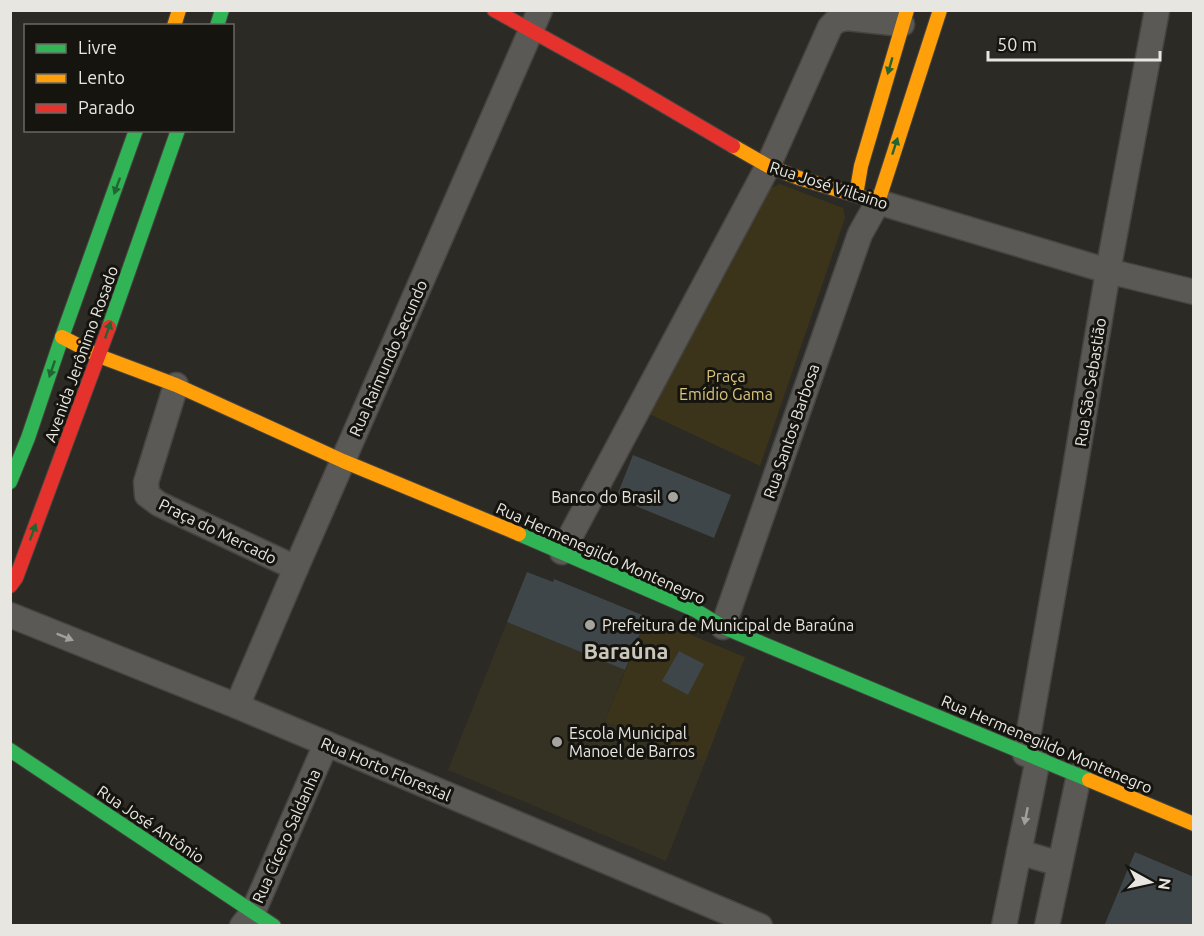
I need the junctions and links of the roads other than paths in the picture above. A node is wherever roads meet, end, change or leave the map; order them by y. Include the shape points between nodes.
1 (494, 10) edge
2 (940, 10) edge
3 (1156, 10) edge
4 (905, 17) edge
5 (535, 20) edge
6 (135, 132) edge
7 (177, 132) edge
8 (768, 166) junction
9 (867, 198) junction
10 (1108, 272) junction
11 (1194, 292) edge
12 (62, 337) junction
13 (99, 356) junction
14 (176, 386) junction
15 (343, 461) junction
16 (10, 482) edge
17 (10, 488) edge
18 (44, 501) junction
19 (562, 552) junction
20 (296, 568) junction
21 (10, 586) edge
22 (10, 615) edge
23 (723, 627) junction
24 (237, 706) junction
25 (327, 744) junction
26 (10, 750) edge
27 (1031, 756) junction
28 (1079, 775) junction
29 (1194, 824) edge
30 (1019, 852) junction
31 (1060, 864) junction
32 (248, 919) edge
33 (274, 926) edge
34 (760, 926) edge
35 (1005, 926) edge
36 (1047, 926) edge

1 - 5 street, Rua José Viltaino
9 -> 2 street, Rua Santos Barbosa via 889,165
3 - 10 street, Rua São Sebastião
4 - 8 street via 846,18 830,27
4 -> 9 street, Rua Santos Barbosa via 861,166
5 - 8 street, Rua José Viltaino via 624,82
5 - 15 street, Rua Raimundo Secundo
6 -> 12 street, Avenida Jerônimo Rosado
13 -> 7 street, Avenida Jerônimo Rosado
8 - 9 street, Rua José Viltaino
8 - 19 street
9 - 10 street, Rua José Viltaino
9 - 23 street, Rua Santos Barbosa via 860,234
10 - 11 street, Rua José Viltaino
10 - 27 street, Rua São Sebastião
12 - 13 street, Rua Hermenegildo Montenegro
12 -> 16 street, Avenida Jerônimo Rosado
13 - 14 street, Rua Hermenegildo Montenegro
13 - 18 street, Avenida Jerônimo Rosado
14 - 15 street, Rua Hermenegildo Montenegro
14 - 20 street, Praça do Mercado via 146,482 147,495
15 - 19 street, Rua Hermenegildo Montenegro
15 - 20 street, Rua Raimundo Secundo
17 - 18 street
21 -> 18 street, Avenida Jerônimo Rosado
19 - 23 street, Rua Hermenegildo Montenegro via 695,610
20 - 24 street, Rua Raimundo Secundo
22 -> 24 street, Rua Horto Florestal
23 - 27 street, Rua Hermenegildo Montenegro
24 - 25 street, Rua Horto Florestal
25 - 32 street, Rua Cícero Saldanha
25 - 34 street, Rua Horto Florestal
26 - 32 street, Rua José Antônio
27 - 28 street, Rua Hermenegildo Montenegro
27 -> 30 street, Rua São Sebastião
28 - 29 street, Rua Hermenegildo Montenegro
28 - 31 street
30 - 31 street
30 - 35 street, Rua São Sebastião
31 - 36 street
32 - 33 street, Rua José Antônio

